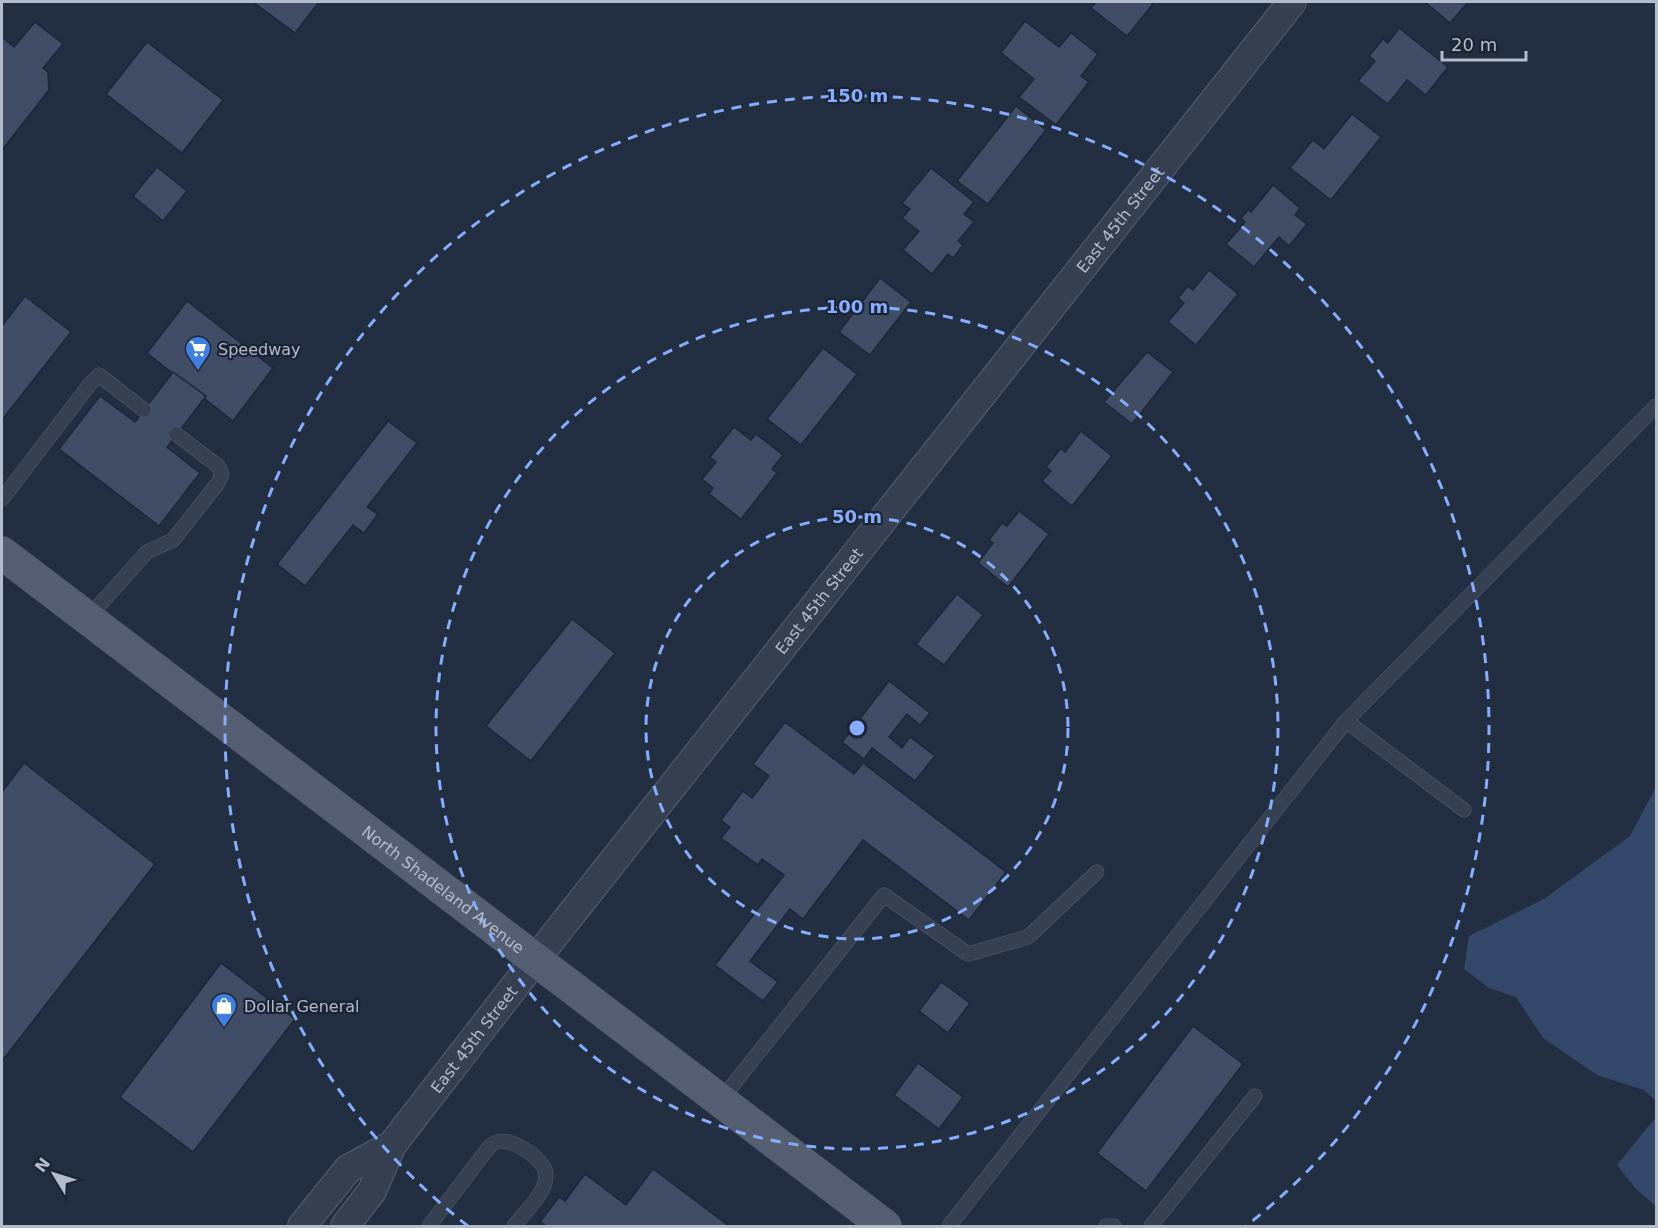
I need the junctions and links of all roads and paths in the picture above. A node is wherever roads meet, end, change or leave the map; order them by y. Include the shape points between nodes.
1 (1292, 2) edge
2 (1656, 406) edge
3 (144, 410) dead end
4 (176, 434) dead end
5 (2, 499) edge
6 (2, 553) edge
7 (87, 618) junction
8 (1346, 722) junction
9 (1464, 810) dead end
10 (1097, 872) dead end
11 (534, 960) junction
12 (1255, 1096) dead end
13 (720, 1101) junction
14 (392, 1145) junction
15 (302, 1227) edge
16 (345, 1227) edge
17 (429, 1227) edge
18 (514, 1227) edge
19 (885, 1227) edge
20 (949, 1227) edge
21 (1106, 1227) edge
22 (1114, 1227) edge
23 (1151, 1227) edge

1 - 11 street, East 45th Street
2 - 8 lane
3 - 5 lane via 99,375
4 - 7 lane via 218,466 222,474 218,483 173,540 147,552
6 - 7 main road, North Shadeland Avenue
7 - 11 main road, North Shadeland Avenue
8 - 9 lane
8 - 20 lane
10 - 13 lane via 1028,937 968,954 884,895
11 - 13 main road, North Shadeland Avenue
11 - 14 street, East 45th Street
12 - 23 lane
13 - 19 main road, North Shadeland Avenue
14 - 15 street, East 45th Street via 348,1168
14 - 16 street, East 45th Street via 372,1191
17 - 18 lane via 489,1147 498,1142 507,1142 539,1158 546,1168 547,1178
21 - 22 lane

